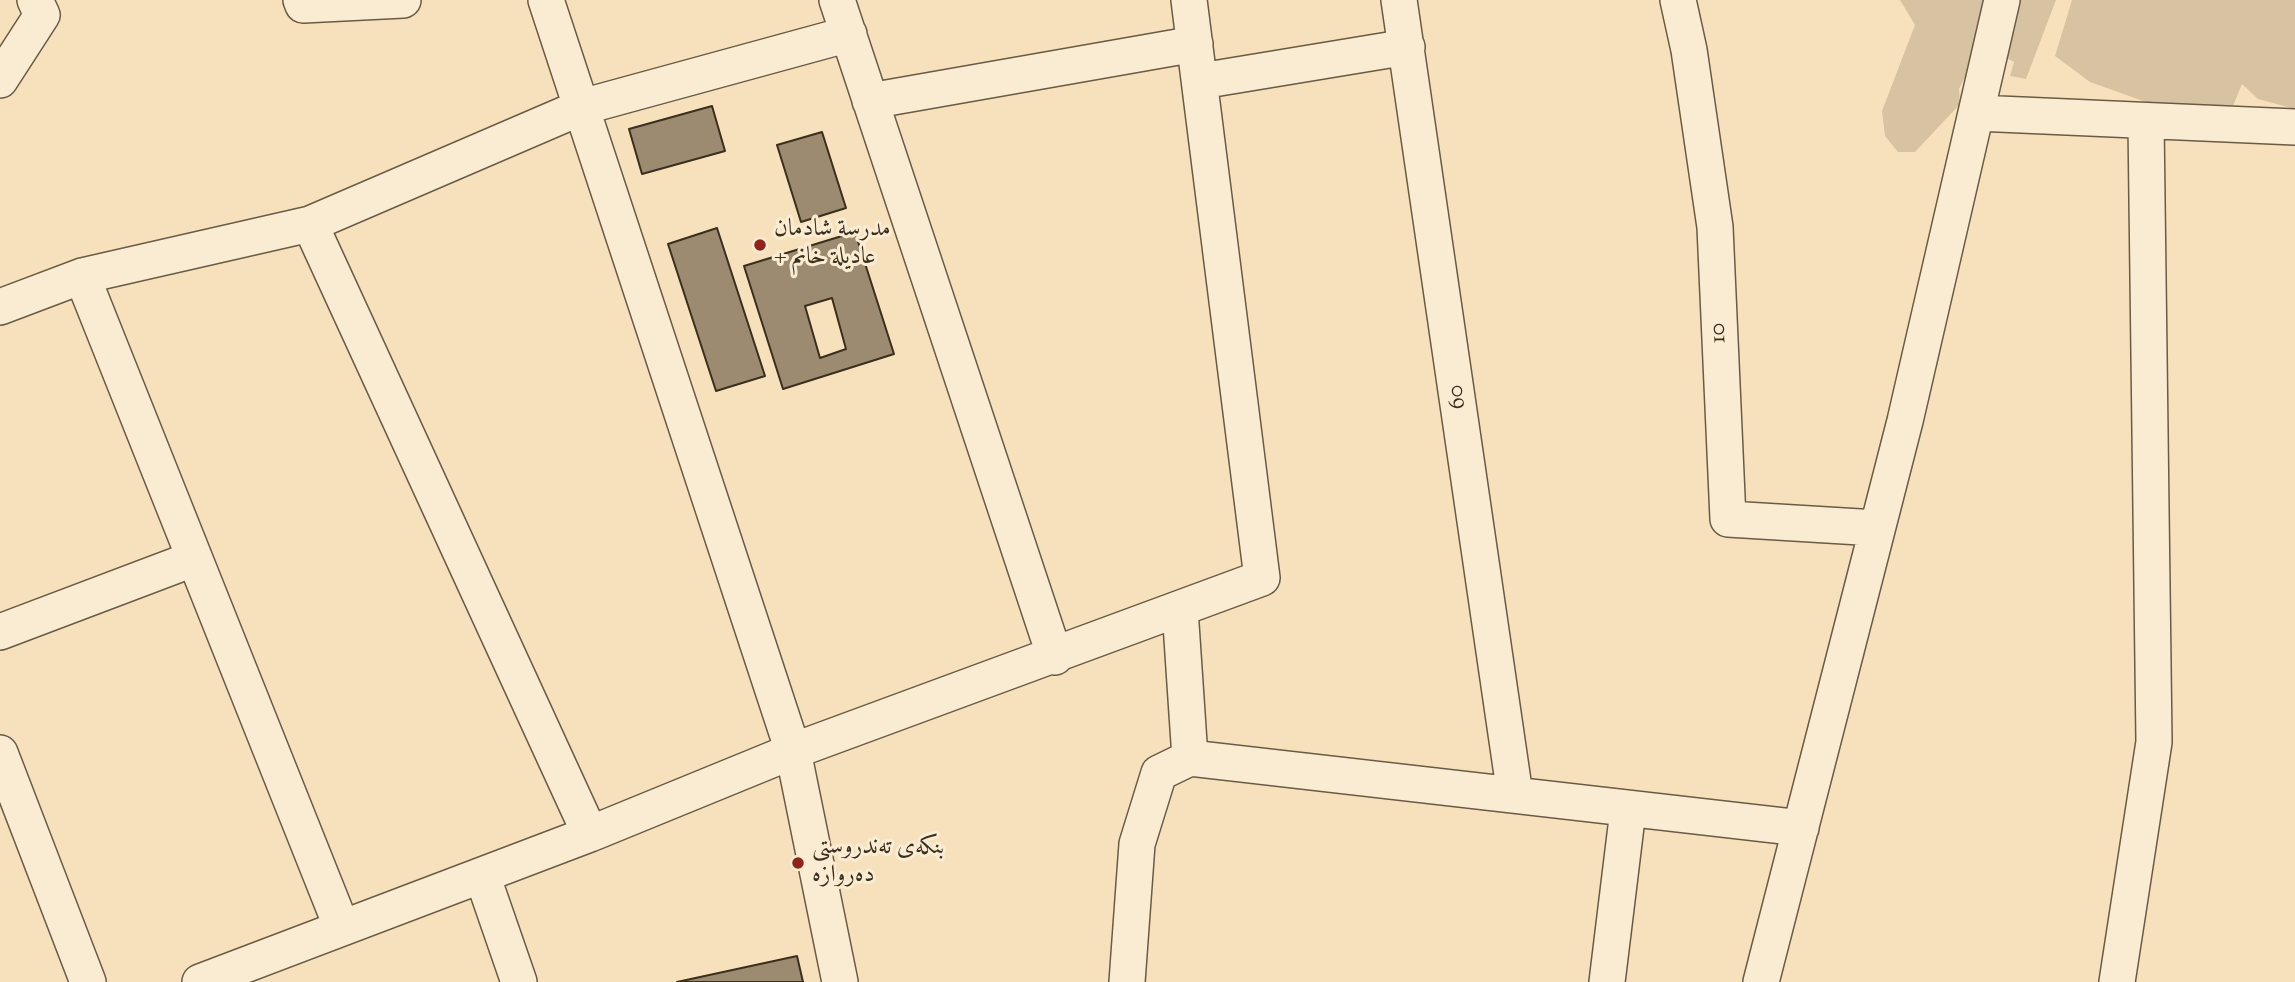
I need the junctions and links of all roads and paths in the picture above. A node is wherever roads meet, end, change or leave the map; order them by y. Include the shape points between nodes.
1 (400, 0) edge
2 (546, 0) edge
3 (837, 0) edge
4 (1189, 0) edge
5 (1399, 0) edge
6 (1678, 0) edge
7 (2002, 0) edge
8 (302, 3) edge
9 (38, 8) edge
10 (849, 34) junction
11 (1195, 44) junction
12 (1407, 47) junction
13 (0, 80) edge
14 (1201, 81) junction
15 (1980, 96) junction
16 (870, 101) junction
17 (582, 107) junction
18 (2146, 122) junction
19 (2295, 127) edge
20 (310, 224) junction
21 (82, 276) junction
22 (0, 307) edge
23 (1877, 528) junction
24 (193, 559) junction
25 (1180, 609) junction
26 (0, 632) edge
27 (1055, 657) junction
28 (793, 751) junction
29 (0, 752) edge
30 (1190, 758) junction
31 (1515, 795) junction
32 (1628, 810) junction
33 (1801, 828) junction
34 (590, 834) junction
35 (481, 875) junction
36 (342, 928) junction
37 (88, 982) edge
38 (200, 982) edge
39 (520, 982) edge
40 (840, 982) edge
41 (1127, 982) edge
42 (1607, 982) edge
43 (1761, 982) edge
44 (2117, 982) edge

1 - 8 street
2 - 17 street
3 - 10 street
4 - 11 street
5 - 12 street, 09
6 - 23 street, 10 via 1715,227 1728,519
7 - 15 street
9 - 13 street
10 - 16 street
10 - 17 street
11 - 14 street
11 - 16 street
12 - 14 street
12 - 31 street, 09
14 - 25 street via 1262,579
15 - 18 street
15 - 23 street
16 - 27 street
17 - 20 street
17 - 28 street
18 - 19 street
18 - 44 street via 2154,742
20 - 21 street
20 - 34 street
21 - 22 street
21 - 24 street
23 - 33 street
24 - 26 street
24 - 36 street
25 - 27 street
25 - 30 street
27 - 28 street
28 - 34 street
28 - 40 street
29 - 37 street
30 - 31 street
30 - 41 street via 1159,774 1138,844
31 - 32 street
32 - 33 street
32 - 42 street
33 - 43 street
34 - 35 street
35 - 36 street
35 - 39 street
36 - 38 street

